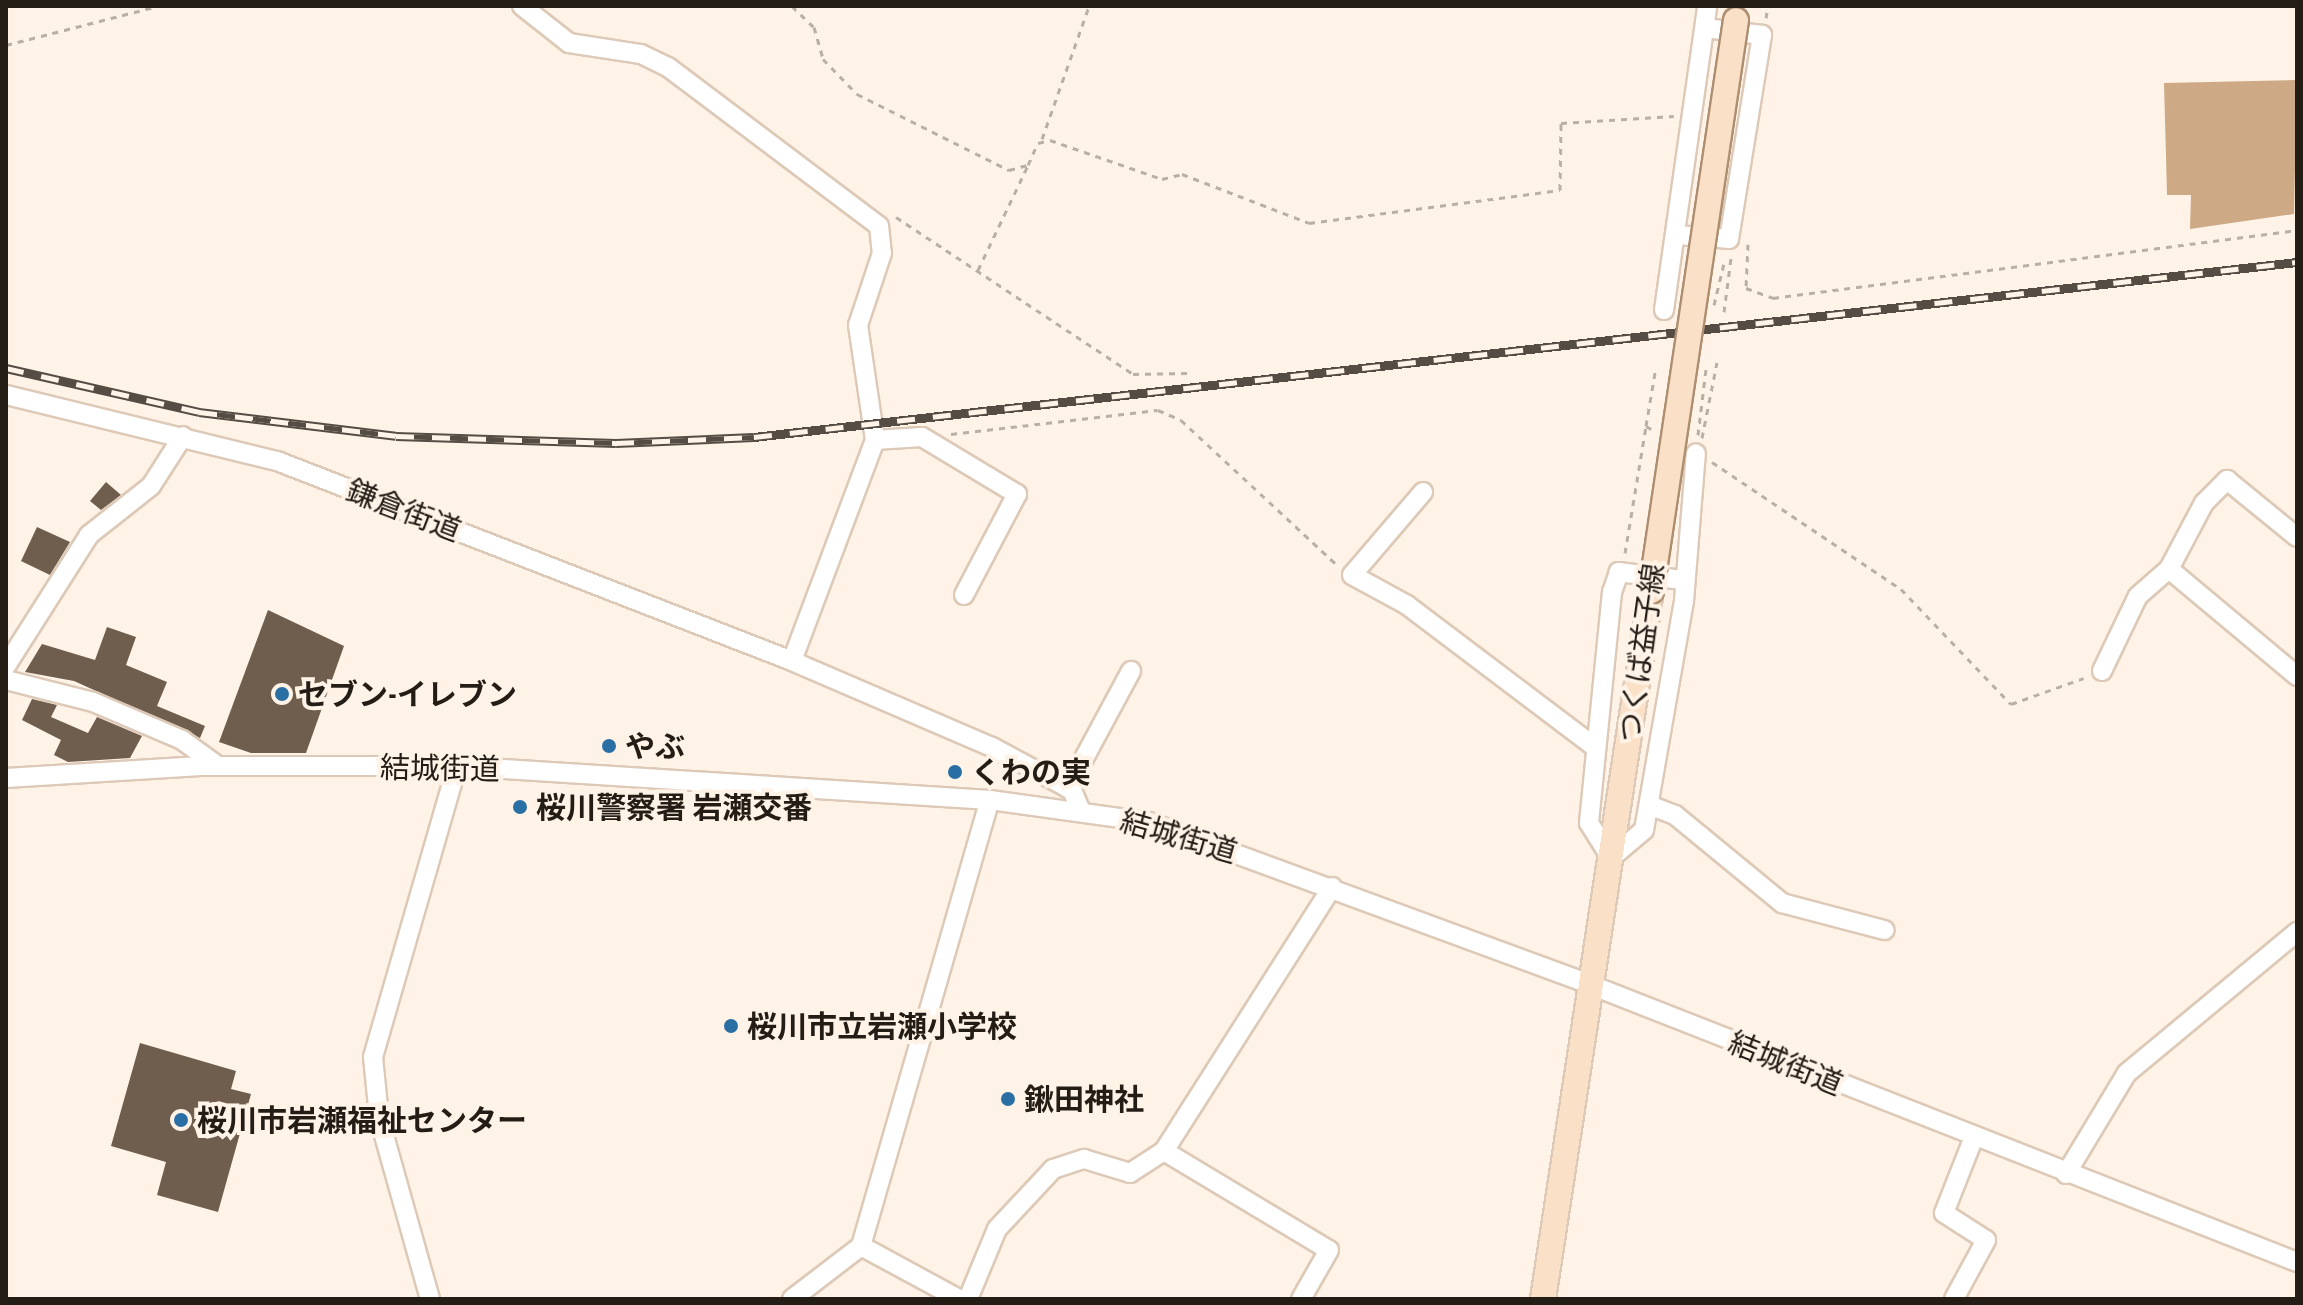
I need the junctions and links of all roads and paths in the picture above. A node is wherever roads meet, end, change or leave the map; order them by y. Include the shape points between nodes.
1 (158, 6) edge
2 (522, 6) edge
3 (792, 6) edge
4 (1089, 6) edge
5 (1707, 6) edge
6 (1737, 13) edge
7 (1705, 28) junction
8 (6, 45) edge
9 (1695, 116) junction
10 (1748, 120) junction
11 (1042, 139) junction
12 (1028, 165) junction
13 (879, 226) junction
14 (2297, 230) edge
15 (1749, 234) dead end
16 (1676, 235) junction
17 (1728, 244) junction
18 (978, 270) junction
19 (1714, 305) dead end
20 (1664, 310) dead end
21 (1724, 312) dead end
22 (1717, 362) dead end
23 (1656, 367) dead end
24 (1702, 369) dead end
25 (1188, 373) dead end
26 (6, 395) edge
27 (1700, 422) dead end
28 (1646, 426) junction
29 (1659, 433) dead end
30 (183, 436) junction
31 (922, 437) junction
32 (875, 440) junction
33 (1696, 453) junction
34 (1423, 492) dead end
35 (2297, 537) edge
36 (2169, 569) junction
37 (1619, 572) junction
38 (1352, 575) junction
39 (1682, 580) junction
40 (964, 595) dead end
41 (792, 661) junction
42 (6, 666) edge
43 (1131, 671) dead end
44 (2102, 671) joint
45 (2297, 676) edge
46 (6, 680) edge
47 (1596, 748) junction
48 (218, 766) junction
49 (457, 766) junction
50 (6, 778) edge
51 (1068, 788) junction
52 (990, 800) junction
53 (1649, 805) junction
54 (1081, 811) junction
55 (1611, 858) junction
56 (1332, 887) junction
57 (1884, 930) dead end
58 (2297, 932) edge
59 (1591, 985) junction
60 (1974, 1137) junction
61 (1164, 1151) junction
62 (2066, 1174) junction
63 (861, 1246) junction
64 (2297, 1262) edge
65 (430, 1299) edge
66 (792, 1299) edge
67 (959, 1299) edge
68 (968, 1299) edge
69 (1301, 1299) edge
70 (1543, 1299) edge
71 (1954, 1299) edge

1 - 8 path
2 - 13 street via 569,43 641,54 668,67
3 - 12 path via 814,27 823,59 857,94 1009,170
4 - 11 path
5 - 7 street
6 - 55 main road, つくば益子線, bridge
7 - 9 street
7 - 10 street via 1762,35
9 - 10 street
9 - 11 path via 1567,119 1558,129 1560,190 1328,224 1285,217 1182,174 1162,179
9 - 16 street
10 - 17 street
11 - 12 path
12 - 18 path
13 - 18 path via 899,217
13 - 32 street via 882,253 858,325
14 - 15 path via 1773,298 1746,288
16 - 17 street
16 - 20 street
17 - 19 path
17 - 21 path
18 - 25 path via 1133,374
22 - 33 path via 1708,427
23 - 28 path
24 - 27 path via 1708,370
26 - 30 street, 鎌倉街道
28 - 29 path
28 - 37 path
30 - 41 street, 鎌倉街道 via 277,461
30 - 42 street via 151,486 89,535
31 - 32 street
31 - 38 path via 1158,410 1181,420 1317,552
31 - 40 street via 1017,494
32 - 41 street
33 - 39 street
33 - 44 path via 1901,589 2011,704
34 - 38 street
35 - 36 street via 2227,480 2204,503
36 - 44 street via 2138,596
36 - 45 street
37 - 39 street
37 - 47 street
38 - 47 street via 1407,605
39 - 53 street
41 - 51 street, 鎌倉街道 via 992,747
43 - 51 street
46 - 48 street via 93,702 182,740
47 - 55 street via 1589,823
48 - 49 street, 結城街道
48 - 50 street, 結城街道
49 - 52 street, 結城街道
49 - 65 street via 373,1057 379,1117
51 - 54 street
52 - 54 street, 結城街道
52 - 63 street
53 - 55 street via 1640,838
53 - 57 street via 1675,815 1782,903
54 - 56 street, 結城街道 via 1149,822
55 - 59 main road, つくば益子線
56 - 59 street, 結城街道
56 - 61 street
58 - 62 street via 2127,1073
59 - 60 street, 結城街道
59 - 70 main road, つくば益子線
60 - 62 street, 結城街道
60 - 71 street via 1944,1213 1986,1240
61 - 68 street via 1130,1173 1084,1159 1053,1169 997,1229
61 - 69 street via 1329,1250
62 - 64 street, 結城街道
63 - 66 street
63 - 67 street

